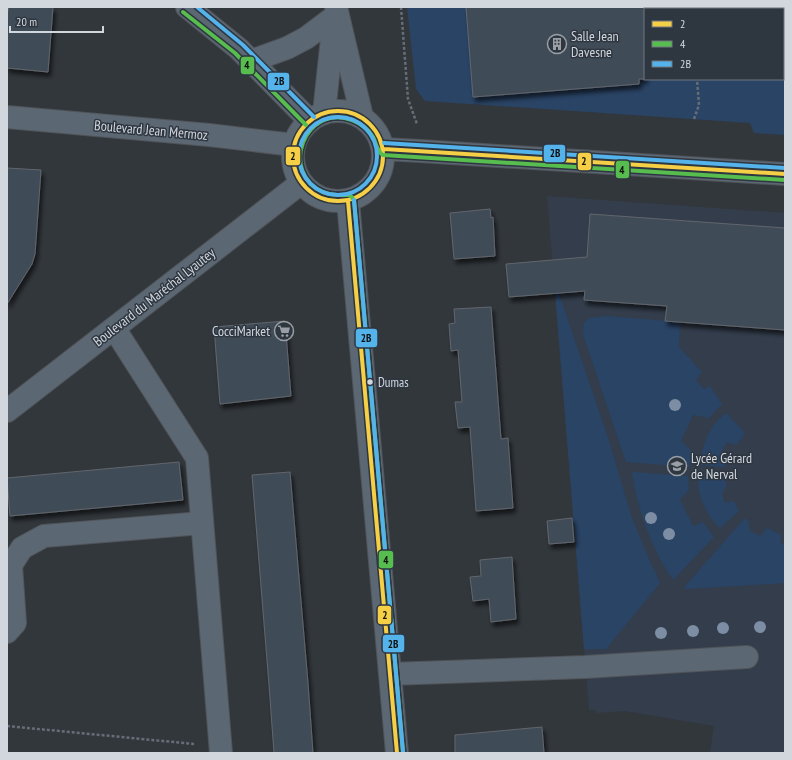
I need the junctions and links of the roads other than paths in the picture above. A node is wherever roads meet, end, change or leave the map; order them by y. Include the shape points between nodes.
1 (187, 7) edge
2 (335, 10) edge
3 (252, 61) junction
4 (317, 117) junction
5 (362, 117) junction
6 (7, 118) edge
7 (294, 145) junction
8 (384, 149) junction
9 (785, 174) edge
10 (301, 183) junction
11 (348, 201) junction
12 (114, 328) junction
13 (7, 411) edge
14 (202, 523) junction
15 (7, 632) edge
16 (747, 657) dead end
17 (390, 674) junction
18 (220, 750) edge
19 (397, 753) edge

1 - 3 street
2 - 3 street via 306,38 288,48
2 - 4 street
2 - 5 street
3 - 4 street
4 - 5 street via 337,111 350,112
4 - 7 street via 300,131
5 - 8 street via 372,126
6 - 7 street, Boulevard Jean Mermoz
7 - 10 street via 294,165
8 - 9 street
8 - 11 street via 383,166 376,182 364,194
10 - 11 street via 314,195 330,202
10 - 12 street, Boulevard du Maréchal Lyautey
11 - 17 street
12 - 13 street, Boulevard du Maréchal Lyautey
12 - 14 street via 197,458
14 - 15 street via 44,536 22,548 11,565 15,623
14 - 18 street
16 - 17 street via 585,667
17 - 19 street

